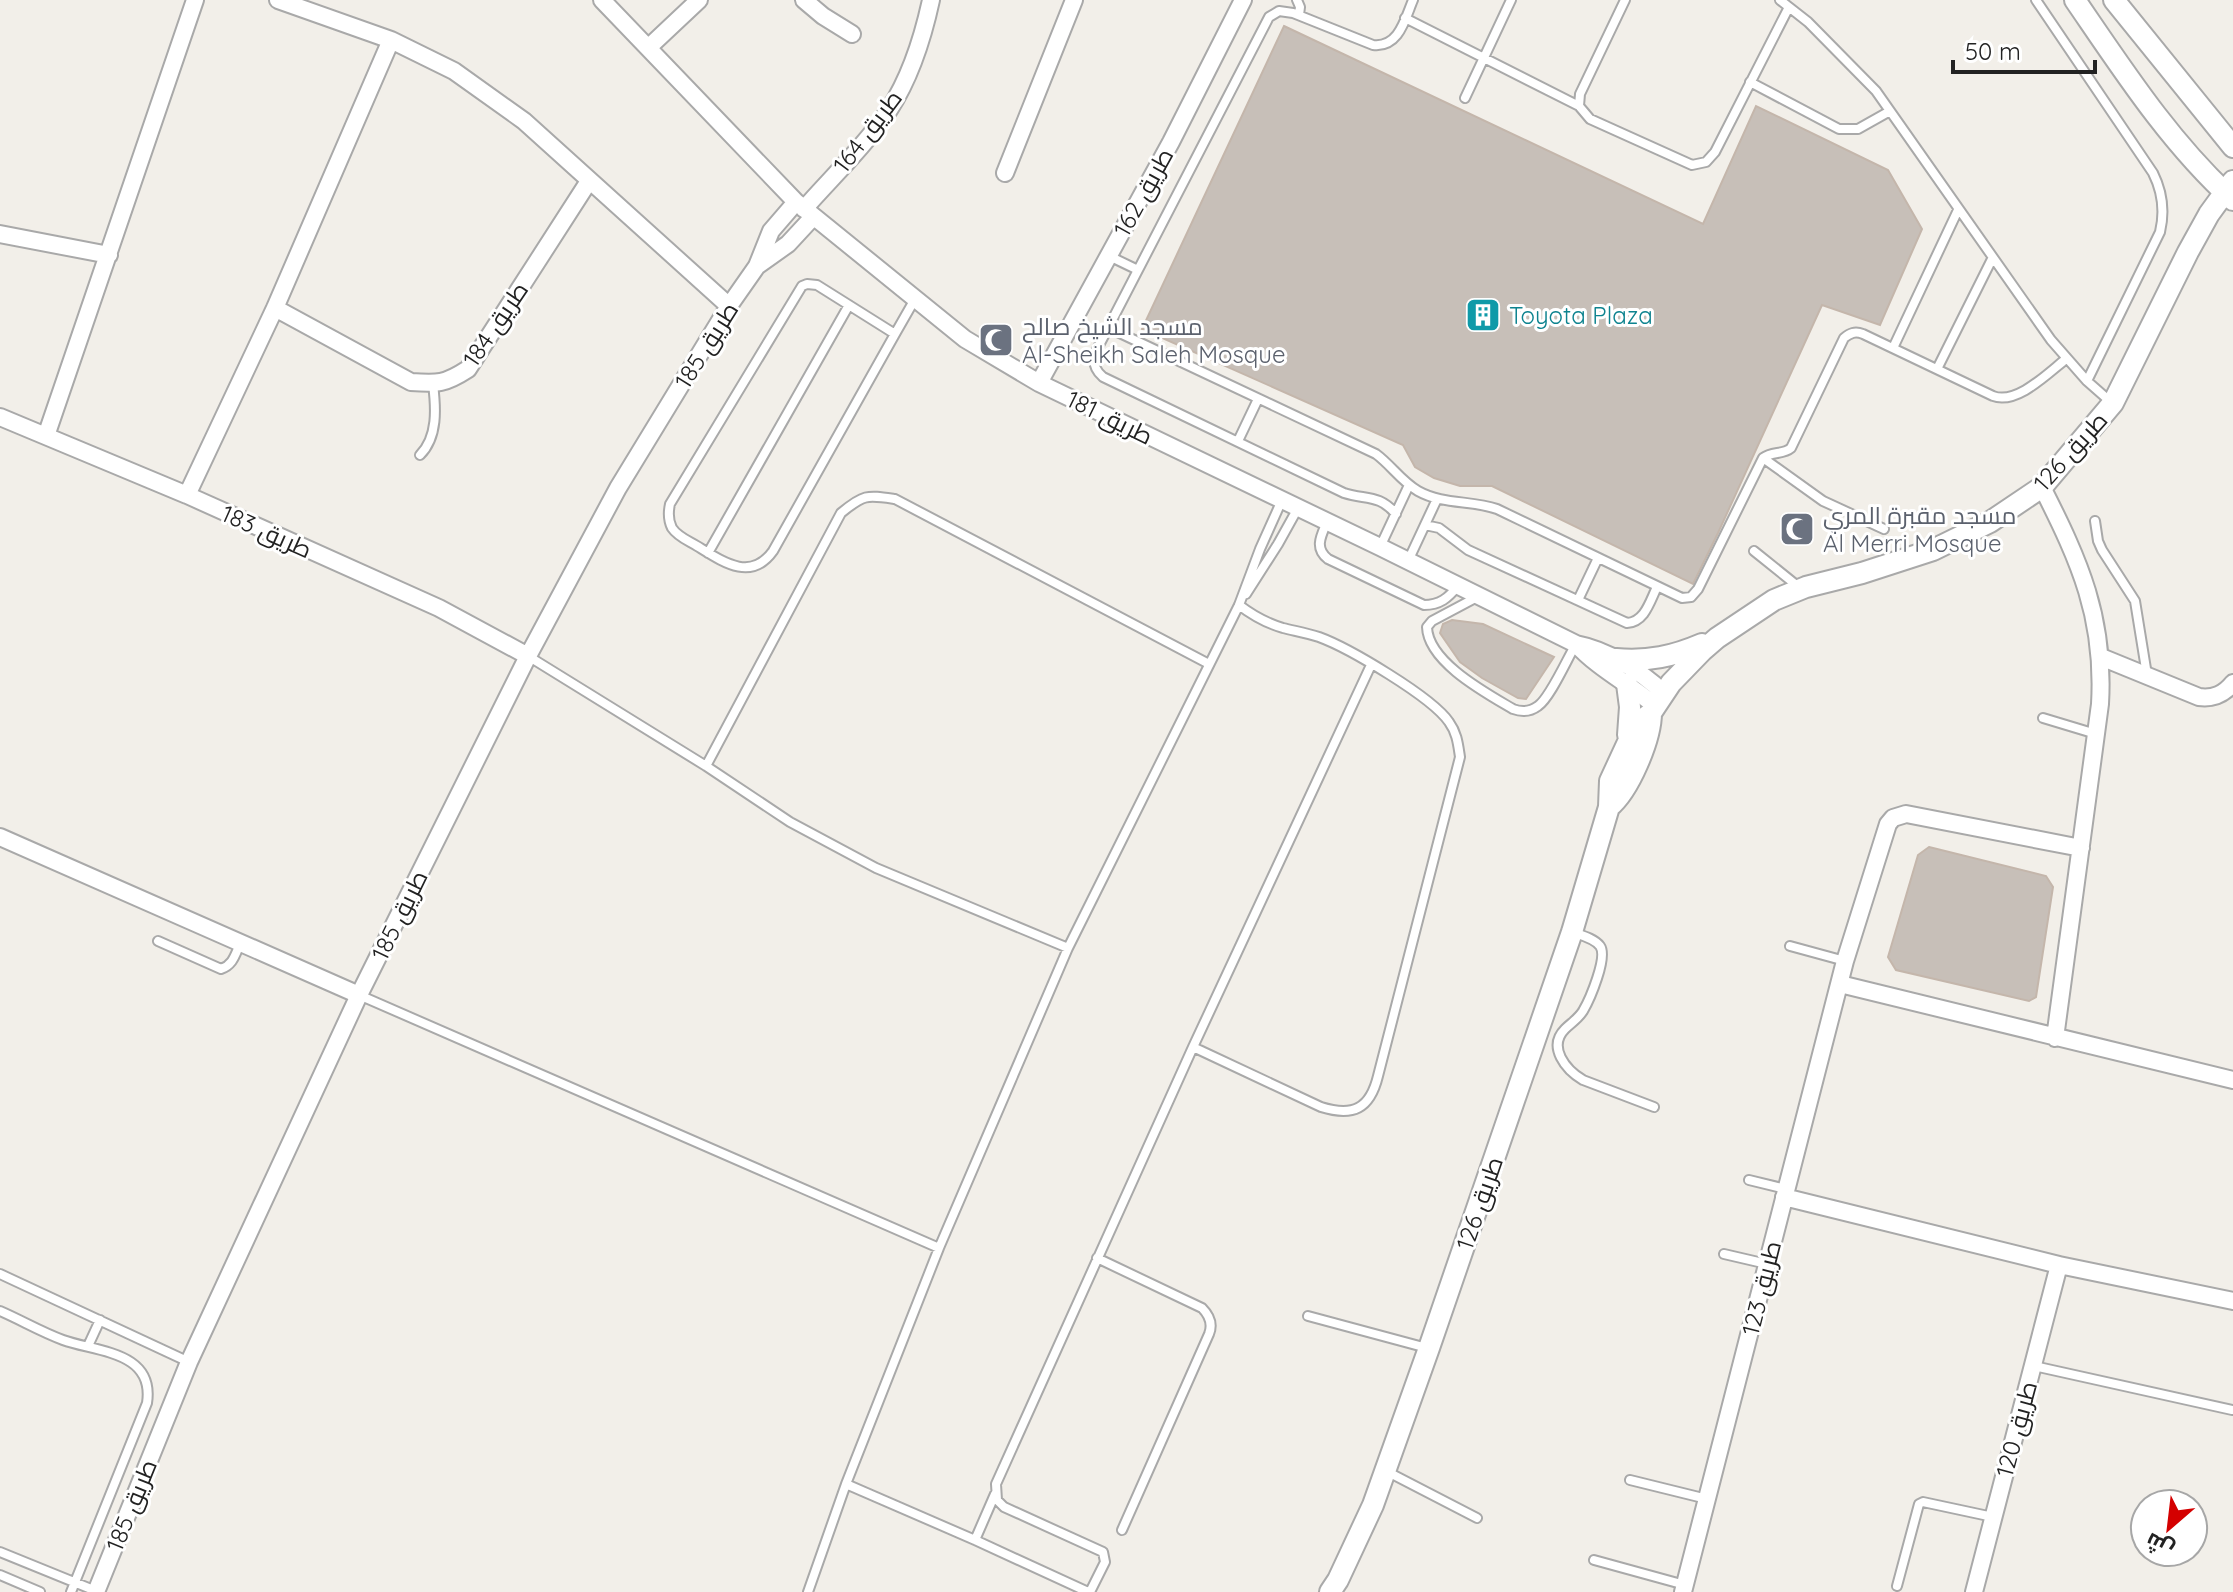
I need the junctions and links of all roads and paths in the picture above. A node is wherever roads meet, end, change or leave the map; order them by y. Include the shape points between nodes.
1 (195, 0) edge
2 (278, 0) edge
3 (602, 0) edge
4 (699, 0) edge
5 (804, 0) edge
6 (931, 0) edge
7 (1074, 0) edge
8 (1297, 0) edge
9 (1413, 0) edge
10 (1511, 0) edge
11 (1625, 0) edge
12 (1780, 0) edge
13 (2036, 0) edge
14 (2075, 0) edge
15 (2114, 0) edge
16 (1239, 1) edge
17 (1789, 7) junction
18 (1299, 15) junction
19 (1405, 18) junction
20 (852, 34) dead end
21 (391, 40) junction
22 (649, 47) junction
23 (1484, 58) junction
24 (1750, 82) junction
25 (1465, 98) dead end
26 (1579, 106) junction
27 (1890, 111) junction
28 (2233, 147) edge
29 (1005, 173) dead end
30 (589, 181) junction
31 (2230, 191) edge
32 (804, 210) junction
33 (1958, 210) junction
34 (0, 234) edge
35 (109, 255) junction
36 (1109, 256) junction
37 (1992, 259) junction
38 (757, 266) junction
39 (1138, 270) junction
40 (915, 298) junction
41 (849, 305) junction
42 (729, 306) junction
43 (275, 308) junction
44 (1109, 328) junction
45 (895, 334) junction
46 (1893, 348) junction
47 (2066, 359) junction
48 (1937, 369) junction
49 (2087, 381) junction
50 (1039, 383) junction
51 (433, 384) junction
52 (1258, 399) junction
53 (2113, 403) junction
54 (0, 417) edge
55 (46, 436) junction
56 (1238, 441) junction
57 (420, 455) dead end
58 (1763, 458) junction
59 (1409, 485) junction
60 (2042, 487) junction
61 (187, 495) junction
62 (1437, 499) junction
63 (1282, 500) junction
64 (1298, 508) junction
65 (1396, 514) junction
66 (2095, 521) dead end
67 (1327, 522) junction
68 (1425, 525) junction
69 (1884, 529) dead end
70 (1380, 547) junction
71 (1754, 551) dead end
72 (708, 553) junction
73 (1598, 558) junction
74 (1408, 561) junction
75 (1458, 585) junction
76 (1657, 587) junction
77 (1801, 589) junction
78 (1480, 596) junction
79 (1578, 600) junction
80 (1239, 605) junction
81 (1717, 638) junction
82 (1576, 644) junction
83 (528, 656) junction
84 (2101, 657) junction
85 (1616, 659) junction
86 (1209, 664) junction
87 (1371, 665) junction
88 (2147, 676) junction
89 (2233, 683) edge
90 (1627, 684) junction
91 (1657, 704) junction
92 (2043, 718) dead end
93 (2096, 734) junction
94 (1628, 739) junction
95 (706, 766) junction
96 (1609, 807) junction
97 (0, 837) edge
98 (2081, 848) junction
99 (1572, 932) junction
100 (158, 941) dead end
101 (240, 944) junction
102 (1790, 946) dead end
103 (1068, 948) junction
104 (1845, 961) junction
105 (1840, 984) junction
106 (359, 995) junction
107 (2055, 1038) junction
108 (1193, 1047) junction
109 (2233, 1080) edge
110 (1654, 1107) dead end
111 (1749, 1180) dead end
112 (1785, 1193) junction
113 (939, 1248) junction
114 (1724, 1254) dead end
115 (1097, 1258) junction
116 (1767, 1264) junction
117 (2059, 1265) junction
118 (0, 1274) edge
119 (2233, 1301) edge
120 (0, 1311) edge
121 (1308, 1316) dead end
122 (100, 1320) junction
123 (88, 1346) junction
124 (1429, 1348) junction
125 (189, 1362) junction
126 (2033, 1365) junction
127 (2232, 1410) edge
128 (1385, 1471) junction
129 (1630, 1480) dead end
130 (846, 1484) junction
131 (995, 1494) junction
132 (1707, 1499) junction
133 (1993, 1517) junction
134 (1477, 1518) dead end
135 (1122, 1530) dead end
136 (975, 1540) junction
137 (0, 1552) edge
138 (1594, 1560) dead end
139 (0, 1575) edge
140 (1897, 1586) dead end
141 (73, 1587) edge
142 (1684, 1589) edge
143 (40, 1592) edge
144 (96, 1592) edge
145 (808, 1592) edge
146 (1089, 1592) edge
147 (1330, 1592) edge
148 (1974, 1592) edge

1 - 35 street
2 - 21 street
3 - 22 street, طريق 181
4 - 22 street
5 - 20 street
6 - 32 street, طريق 164 via 914,58 890,108
7 - 29 street
8 - 18 lane
9 - 19 lane
10 - 23 lane
11 - 26 lane
12 - 17 lane
13 - 49 lane via 2147,163 2162,196 2155,244
14 - 31 street via 2165,127
15 - 28 street
16 - 36 street, طريق 162
17 - 24 lane
17 - 27 lane via 1842,54
18 - 19 lane via 1381,46 1395,39
18 - 39 lane via 1279,11 1269,17
19 - 23 lane
21 - 30 street via 454,71 524,121
21 - 43 street
22 - 32 street, طريق 181
23 - 25 lane
23 - 26 lane
24 - 26 lane via 1712,158 1700,165 1590,119
24 - 27 lane via 1839,129 1858,129
27 - 33 lane
30 - 42 street
30 - 51 street, طريق 184 via 468,369
31 - 53 street, طريق 126 via 2209,214 2188,252
32 - 38 street, طريق 185 via 788,244
32 - 38 street, طريق 185 via 771,231
32 - 40 street, طريق 181
33 - 37 lane
33 - 46 lane
34 - 35 street
35 - 55 street
36 - 39 lane
36 - 50 street, طريق 162
37 - 47 lane
37 - 48 lane
38 - 42 street, طريق 185
39 - 44 lane
40 - 45 lane
40 - 50 street, طريق 181 via 965,339
41 - 45 lane
41 - 72 lane
41 - 72 lane via 817,285 798,290 670,504 668,519 675,532
42 - 83 street, طريق 185 via 618,488
43 - 51 street via 411,382
43 - 61 street
44 - 52 lane
44 - 56 lane via 1094,355 1098,373
45 - 72 lane via 768,558 742,568
46 - 48 lane
46 - 58 lane via 1863,334 1852,332 1844,338 1791,448
47 - 48 lane via 2020,394 2004,399
47 - 49 lane
49 - 53 lane
50 - 63 street, طريق 181
51 - 57 lane via 435,417 428,447
52 - 56 lane
52 - 59 lane via 1376,454
53 - 60 street, طريق 126
54 - 55 street, طريق 183
55 - 61 street, طريق 183
56 - 65 lane via 1344,493 1385,502
58 - 69 lane via 1823,501
58 - 76 lane via 1696,593 1682,598
59 - 62 lane
59 - 65 lane
60 - 77 street, طريق 126 via 1990,522 1933,550
60 - 84 street via 2087,587
61 - 83 street, طريق 183 via 439,608
62 - 68 lane
62 - 73 lane via 1497,509
63 - 64 street, طريق 181
63 - 80 lane
64 - 67 street, طريق 181
64 - 80 lane
65 - 70 lane
66 - 88 lane via 2102,550 2135,601
67 - 70 street, طريق 181
67 - 75 lane via 1319,544 1323,555 1403,596 1434,605
68 - 74 lane
68 - 79 lane
70 - 74 street, طريق 181
71 - 77 lane
73 - 76 lane
73 - 79 lane
74 - 75 street, طريق 181
75 - 78 street, طريق 181
76 - 79 lane via 1643,615 1632,623
77 - 81 street, طريق 126 via 1774,600
78 - 82 street, طريق 181
78 - 82 lane via 1432,621 1428,636 1448,667 1513,709 1530,710 1544,700
80 - 86 lane
80 - 87 lane via 1271,624 1334,644
81 - 85 street via 1672,656
81 - 91 street, طريق 126
82 - 85 street, طريق 181
82 - 90 street, طريق 181
83 - 95 lane
83 - 106 street, طريق 185
84 - 88 street
84 - 93 street
85 - 91 street, طريق 181 via 1642,675
86 - 95 lane via 895,499 858,499 841,513
86 - 103 lane
87 - 108 lane
87 - 108 lane via 1441,712 1452,725 1460,757 1374,1091 1365,1104 1336,1111
88 - 89 street via 2199,697 2214,697
90 - 91 street, طريق 181
90 - 94 street
91 - 94 street, طريق 126
91 - 96 street, طريق 126 via 1631,776
92 - 93 lane
93 - 98 street
94 - 96 street, طريق 126 via 1610,781
95 - 103 lane via 790,822 876,868
96 - 99 street, طريق 126
97 - 101 street
98 - 104 street, طريق 123 via 1906,814 1893,818
98 - 107 street
99 - 110 lane via 1597,943 1603,959 1584,1010 1560,1036 1560,1057 1583,1080
99 - 124 street, طريق 126
100 - 101 lane via 221,969 232,962
101 - 106 street
102 - 104 lane
103 - 113 lane
104 - 105 street, طريق 123
105 - 107 street
105 - 112 street, طريق 123
106 - 113 lane
106 - 125 street, طريق 185
107 - 109 street
108 - 115 lane
111 - 112 lane
112 - 116 street, طريق 123
112 - 117 street
113 - 130 lane
114 - 116 lane
115 - 131 lane
115 - 135 lane via 1202,1308 1211,1323
116 - 132 street, طريق 123
117 - 119 street
117 - 126 street, طريق 120
118 - 122 lane
120 - 123 lane
121 - 124 lane
122 - 123 lane
122 - 125 lane
123 - 141 lane via 134,1364 148,1397
124 - 128 street, طريق 126
125 - 144 street, طريق 185
126 - 127 lane
126 - 133 street, طريق 120
128 - 134 lane
128 - 147 street, طريق 126
129 - 132 lane
130 - 136 lane
130 - 145 lane
131 - 136 lane
131 - 146 lane via 1004,1507 1103,1552 1105,1562
132 - 142 street, طريق 123
133 - 140 lane via 1923,1502 1916,1506
133 - 148 street, طريق 120
136 - 146 lane
137 - 141 lane
138 - 142 lane
139 - 143 lane
141 - 144 lane

